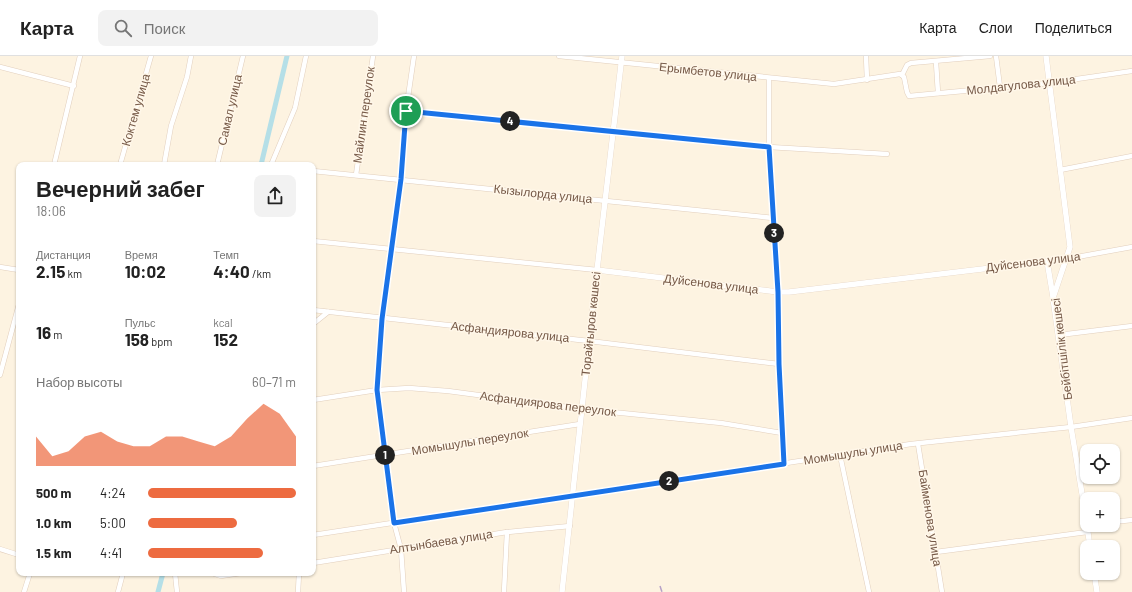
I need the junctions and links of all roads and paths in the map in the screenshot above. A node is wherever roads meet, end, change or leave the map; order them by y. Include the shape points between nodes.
1 (80, 56) edge
2 (152, 56) edge
3 (191, 56) edge
4 (243, 56) edge
5 (306, 56) edge
6 (373, 56) edge
7 (414, 56) edge
8 (559, 56) edge
9 (622, 56) edge
10 (866, 56) edge
11 (990, 56) edge
12 (996, 56) edge
13 (1046, 56) edge
14 (936, 62) junction
15 (621, 63) junction
16 (0, 67) edge
17 (1132, 71) edge
18 (902, 75) junction
19 (769, 78) junction
20 (867, 80) junction
21 (1049, 83) junction
22 (74, 86) junction
23 (1000, 87) junction
24 (938, 93) junction
25 (406, 111) junction
26 (613, 132) junction
27 (769, 147) junction
28 (887, 154) dead end
29 (1132, 156) edge
30 (55, 162) edge
31 (121, 162) edge
32 (165, 162) edge
33 (218, 162) edge
34 (272, 162) edge
35 (316, 170) edge
36 (1060, 170) junction
37 (356, 175) junction
38 (401, 179) junction
39 (605, 201) junction
40 (773, 218) junction
41 (316, 241) edge
42 (1132, 247) edge
43 (391, 249) junction
44 (1066, 259) junction
45 (1047, 261) junction
46 (0, 267) edge
47 (16, 270) edge
48 (597, 270) junction
49 (778, 292) junction
50 (1053, 298) junction
51 (316, 310) edge
52 (328, 312) junction
53 (16, 315) edge
54 (382, 319) junction
55 (316, 322) edge
56 (1132, 326) edge
57 (1059, 335) junction
58 (589, 341) junction
59 (779, 364) junction
60 (0, 375) edge
61 (377, 390) junction
62 (316, 400) edge
63 (582, 409) junction
64 (1132, 418) edge
65 (580, 424) junction
66 (1071, 427) junction
67 (782, 433) junction
68 (918, 444) junction
69 (840, 455) junction
70 (385, 456) junction
71 (784, 464) junction
72 (316, 466) edge
73 (1082, 492) edge
74 (572, 496) junction
75 (1132, 520) edge
76 (1120, 521) edge
77 (394, 523) junction
78 (570, 526) junction
79 (1080, 527) edge
80 (507, 532) junction
81 (316, 535) edge
82 (0, 549) edge
83 (401, 549) junction
84 (936, 552) junction
85 (16, 554) edge
86 (316, 562) edge
87 (29, 576) edge
88 (122, 576) edge
89 (176, 576) edge
90 (299, 576) edge
91 (1095, 580) edge
92 (24, 592) edge
93 (118, 592) edge
94 (178, 592) edge
95 (298, 592) edge
96 (404, 592) edge
97 (504, 592) edge
98 (562, 592) edge
99 (869, 592) edge
100 (942, 592) edge
101 (1097, 592) edge

1 - 22 street
2 - 31 street, Коктем улица
3 - 32 street via 171,126
4 - 33 street, Самал улица
5 - 34 street via 295,108
6 - 37 street, Майлин переулок
7 - 25 street
8 - 15 street, Ерымбетов улица
9 - 15 street, Торайғыров көшесі
10 - 20 street
11 - 14 street
12 - 23 street
13 - 21 street, Бейбітшілік көшесі
14 - 18 street via 911,63
14 - 24 street
15 - 19 street, Ерымбетов улица
15 - 26 street, Торайғыров көшесі
16 - 22 street
17 - 21 street, Молдагулова улица
18 - 20 street, Ерымбетов улица
18 - 24 street, Молдагулова улица via 909,96
19 - 20 street, Ерымбетов улица via 834,84
19 - 27 street
21 - 23 street, Молдагулова улица
21 - 36 street, Бейбітшілік көшесі
22 - 30 street
23 - 24 street, Молдагулова улица
25 - 26 street
25 - 38 street
26 - 27 street
26 - 39 street, Торайғыров көшесі
27 - 28 street
27 - 40 street
29 - 36 street
35 - 37 street, Кызылорда улица
36 - 44 street, Бейбітшілік көшесі via 1070,247
37 - 38 street, Кызылорда улица
38 - 39 street, Кызылорда улица
38 - 43 street
39 - 40 street, Кызылорда улица
39 - 48 street, Торайғыров көшесі
40 - 49 street
41 - 43 street, Дуйсенова улица
42 - 44 street, Дуйсенова улица
43 - 48 street, Дуйсенова улица
43 - 54 street
44 - 45 street, Дуйсенова улица
44 - 50 street, Бейбітшілік көшесі
45 - 49 street, Дуйсенова улица
45 - 50 street
46 - 47 street
48 - 49 street, Дуйсенова улица
48 - 58 street, Торайғыров көшесі
49 - 59 street
50 - 57 street, Бейбітшілік көшесі
51 - 52 street, Асфандиярова улица
52 - 54 street, Асфандиярова улица
52 - 55 street
53 - 60 street
54 - 58 street, Асфандиярова улица
54 - 61 street
56 - 57 street
57 - 66 street, Бейбітшілік көшесі
58 - 59 street, Асфандиярова улица
58 - 63 street, Торайғыров көшесі
59 - 67 street
61 - 62 street, Асфандиярова переулок
61 - 63 street, Асфандиярова переулок via 409,388 448,391
61 - 70 street
63 - 65 street, Торайғыров көшесі
63 - 67 street, Асфандиярова переулок via 721,423
64 - 66 street, Момышулы улица
65 - 70 street, Момышулы переулок
65 - 74 street, Торайғыров көшесі
66 - 68 street, Момышулы улица
66 - 73 street, Бейбітшілік көшесі
67 - 71 street
68 - 69 street, Момышулы улица
68 - 84 street, Байменова улица
69 - 71 street, Момышулы улица
69 - 99 street
70 - 72 street, Момышулы переулок
70 - 77 street
71 - 74 street, Момышулы улица
74 - 77 street, Момышулы улица
74 - 78 street, Торайғыров көшесі
75 - 76 street
77 - 81 street, Момышулы улица
77 - 83 street
78 - 80 street, Алтынбаева улица
78 - 98 street, Торайғыров көшесі
79 - 84 street
80 - 83 street, Алтынбаева улица
80 - 97 street
82 - 85 street
83 - 86 street, Алтынбаева улица
83 - 96 street
84 - 100 street, Байменова улица
87 - 92 street
88 - 93 street
89 - 94 street
90 - 95 street
91 - 101 street

